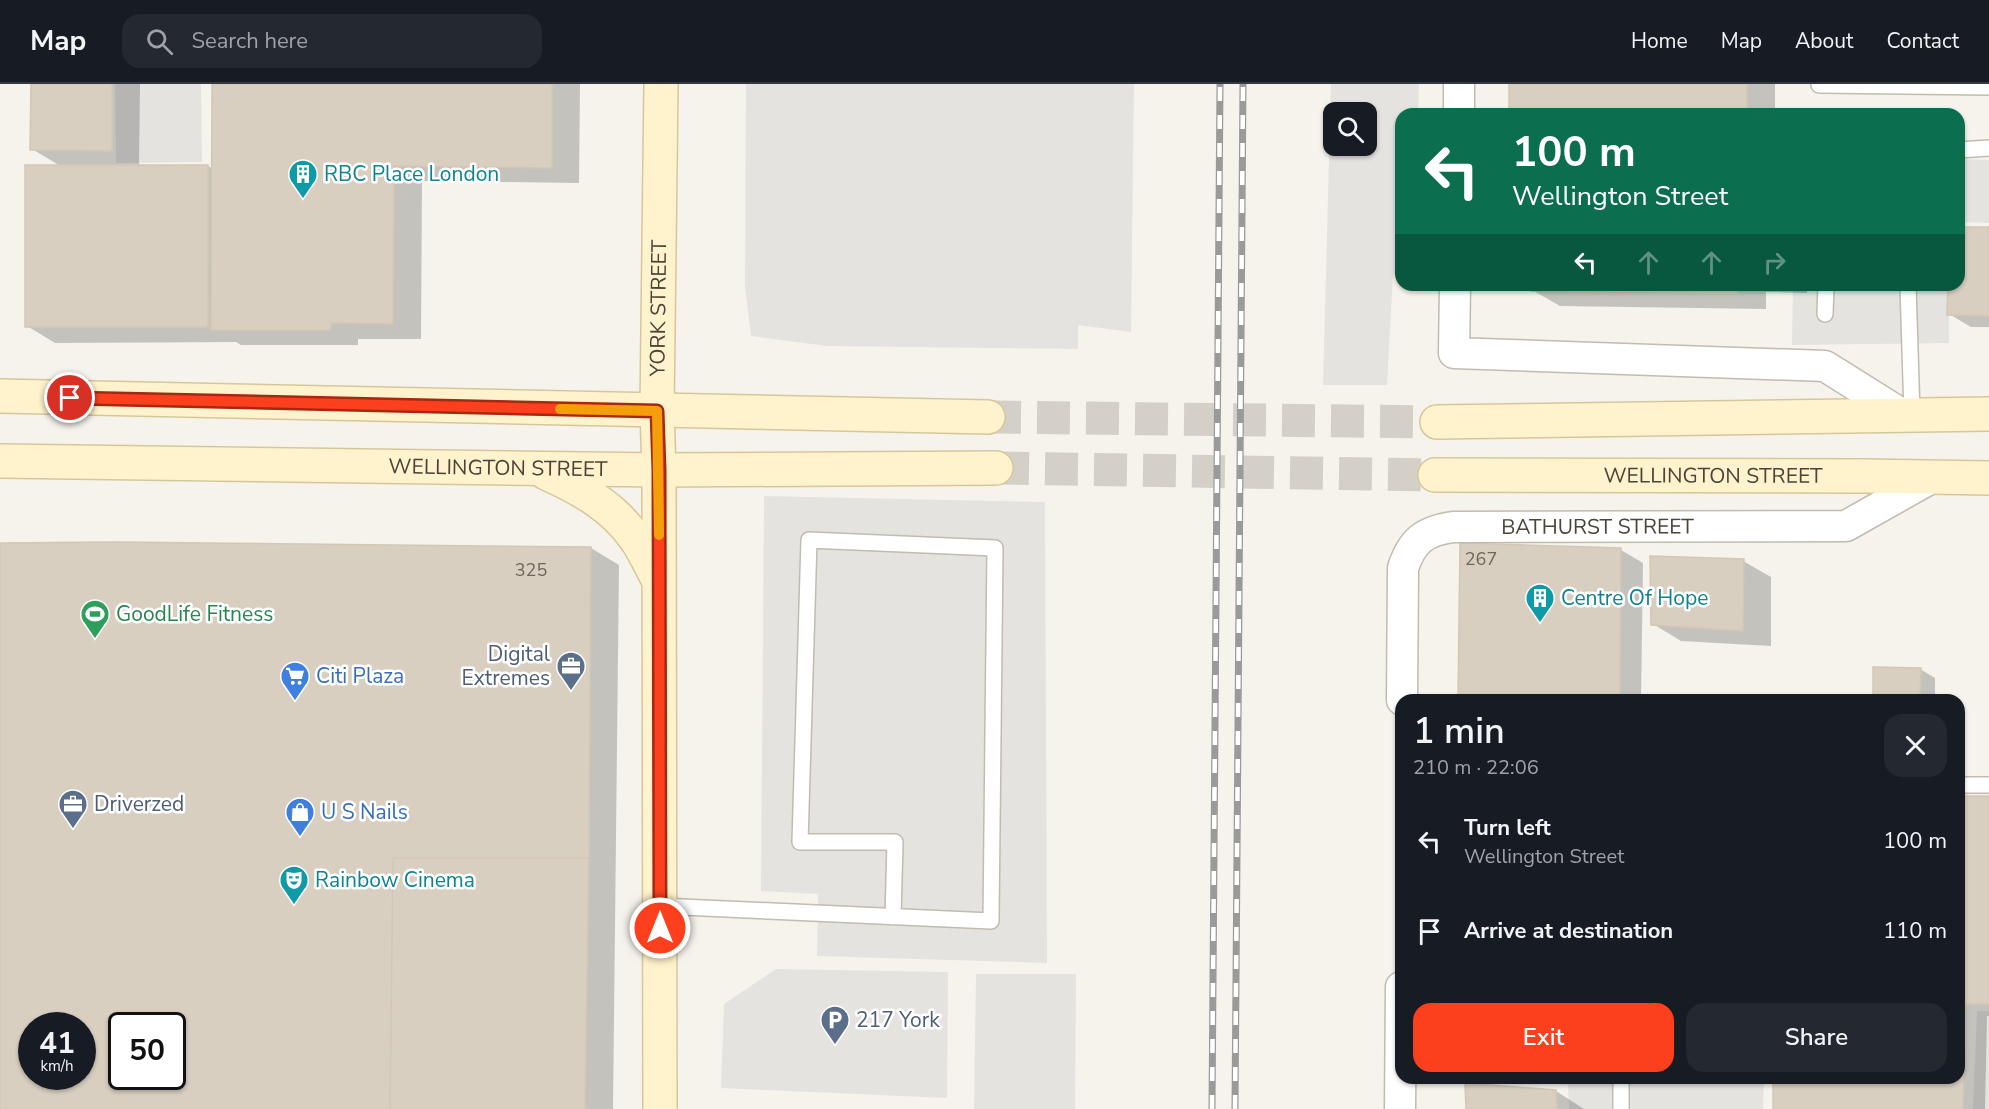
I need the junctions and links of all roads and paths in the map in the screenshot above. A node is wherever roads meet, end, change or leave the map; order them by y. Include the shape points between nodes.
1 (661, 84) edge
2 (1459, 84) edge
3 (1819, 85) edge
4 (1989, 87) edge
5 (1459, 108) edge
6 (1989, 148) edge
7 (1965, 150) edge
8 (1455, 291) edge
9 (1826, 291) edge
10 (1908, 291) edge
11 (1825, 314) dead end
12 (0, 396) edge
13 (657, 411) junction
14 (1989, 414) edge
15 (1908, 415) junction
16 (988, 417) tunnel mouth
17 (1437, 422) tunnel mouth
18 (0, 461) edge
19 (996, 468) tunnel mouth
20 (536, 469) junction
21 (659, 470) junction
22 (1435, 475) tunnel mouth
23 (1933, 477) junction
24 (1989, 478) edge
25 (659, 581) junction
26 (1402, 694) edge
27 (1965, 785) edge
28 (1989, 785) edge
29 (660, 906) junction
30 (893, 917) junction
31 (1400, 1084) edge
32 (1621, 1084) edge
33 (660, 1109) edge
34 (1400, 1109) edge
35 (1621, 1109) edge

1 - 13 main road, YORK STREET
2 - 5 street
3 - 4 lane
6 - 7 lane
8 - 15 street via 1454,353 1825,366
9 - 11 lane
10 - 15 lane
12 - 13 main road
13 - 16 main road
13 - 21 main road, YORK STREET
14 - 15 main road
15 - 17 main road
18 - 20 main road, WELLINGTON STREET
19 - 21 main road, WELLINGTON STREET
20 - 21 main road, WELLINGTON STREET
20 - 25 main road via 577,487 608,507 635,538
21 - 25 main road, YORK STREET
22 - 23 main road, WELLINGTON STREET
23 - 24 main road, WELLINGTON STREET
23 - 26 street, BATHURST STREET via 1846,526 1437,529 1421,537 1409,551 1403,568
25 - 29 main road, YORK STREET
27 - 28 lane
29 - 30 lane
29 - 33 main road, YORK STREET
30 - 30 lane via 991,921 995,548 809,540 800,842 895,842
31 - 34 street
32 - 35 lane

